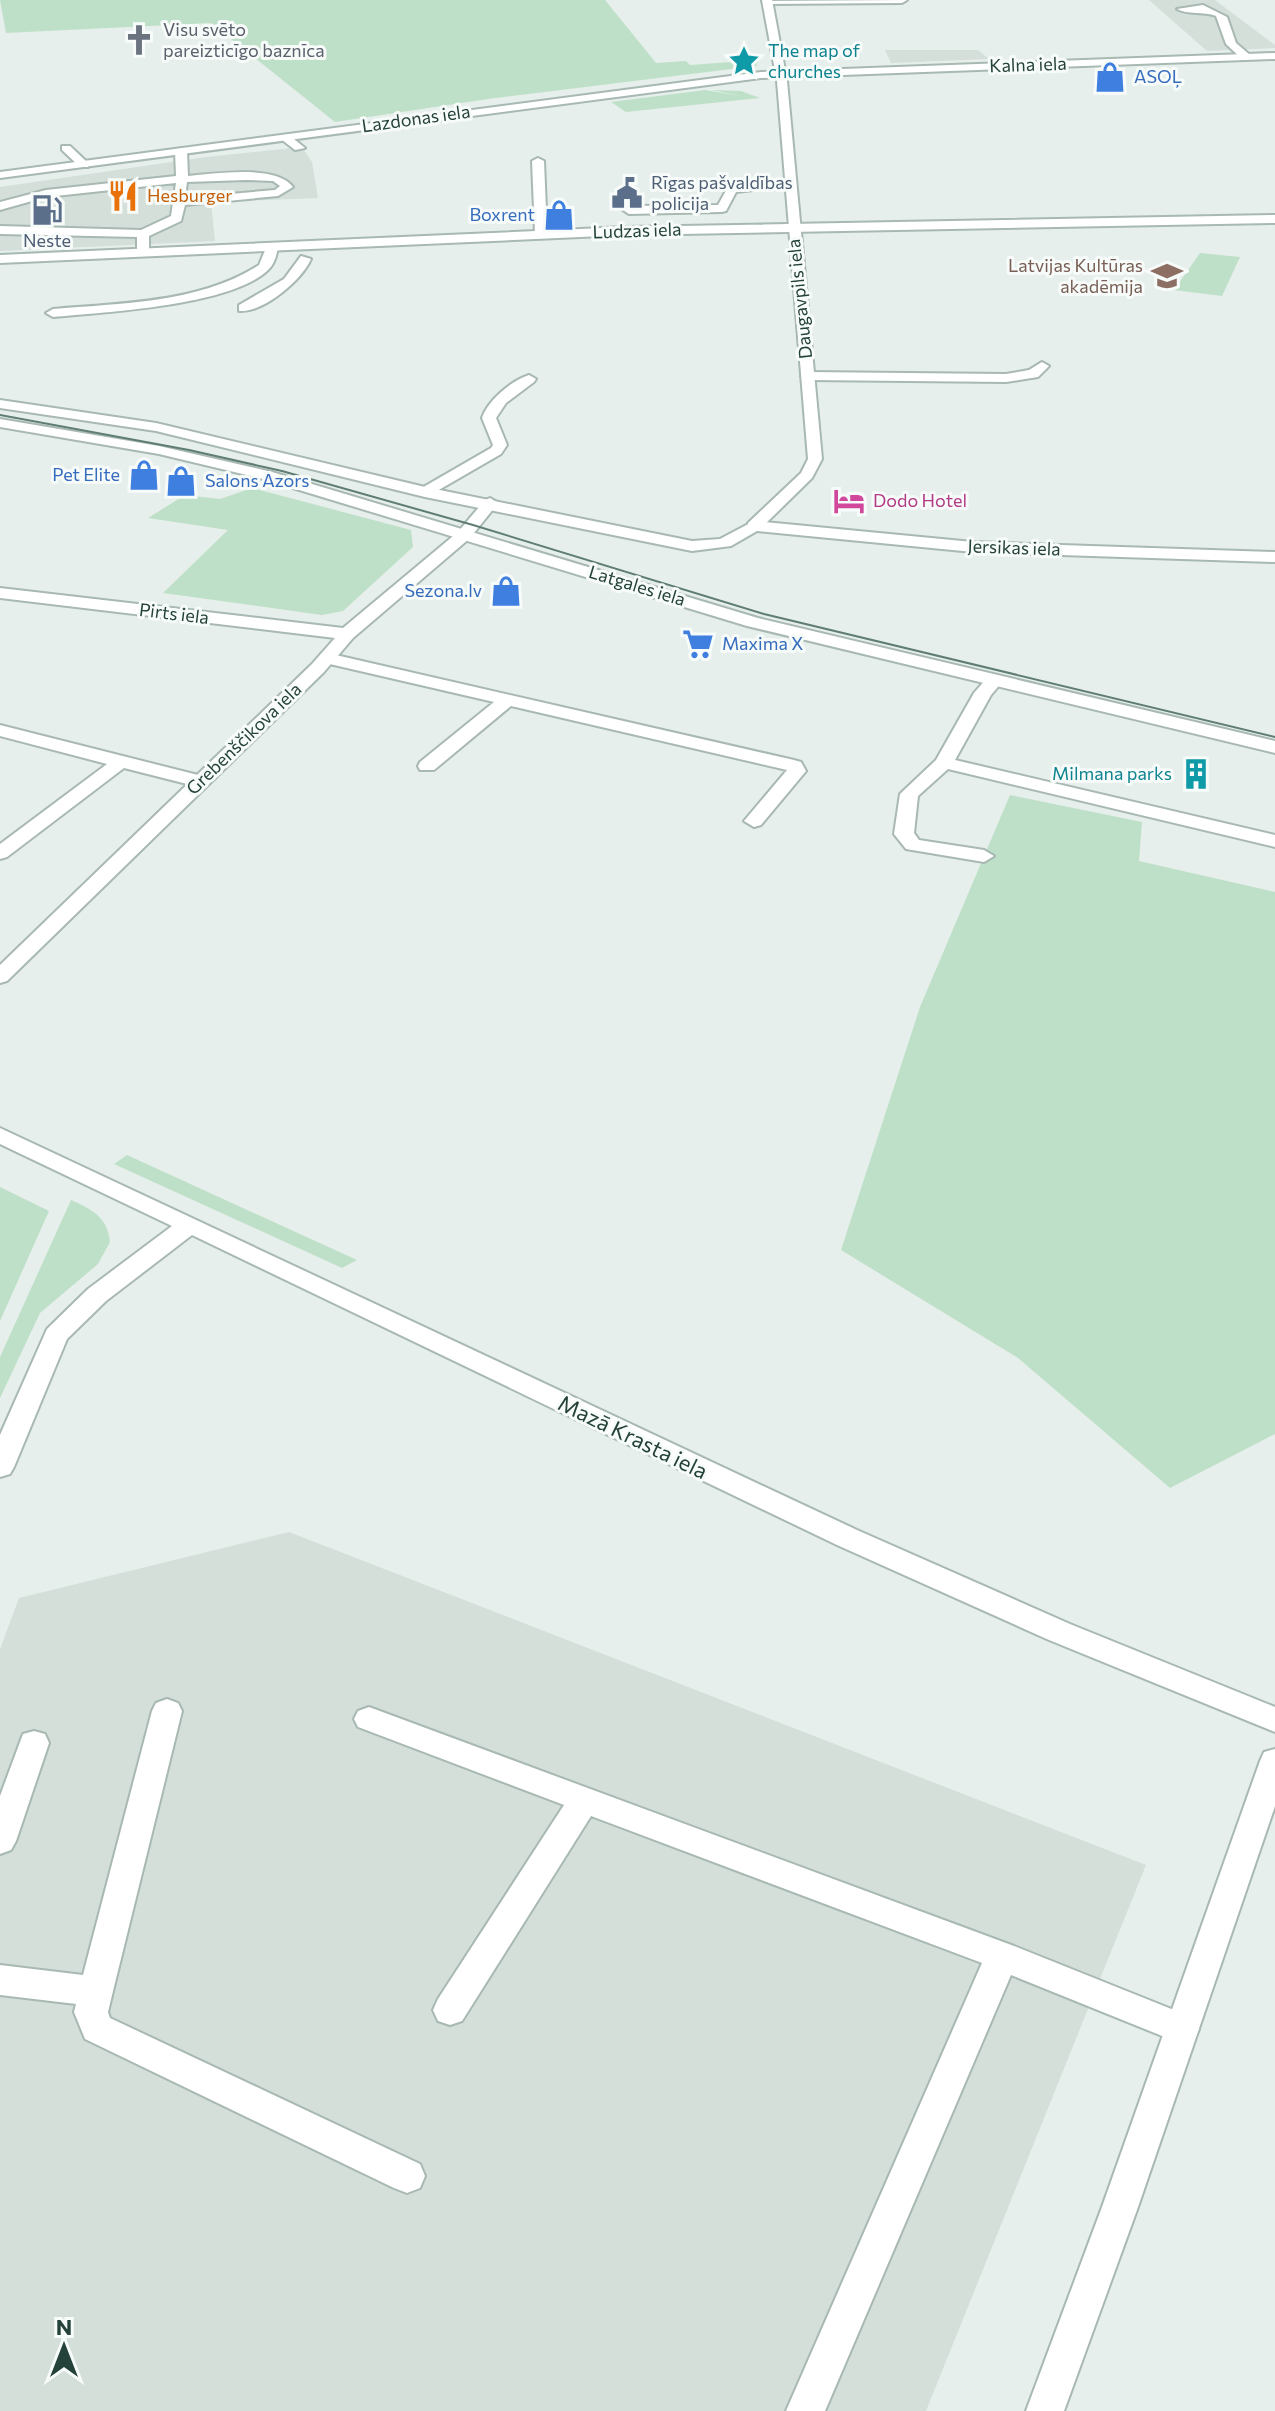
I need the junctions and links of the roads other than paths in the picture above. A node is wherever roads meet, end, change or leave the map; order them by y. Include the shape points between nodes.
1 (902, 0) edge
2 (767, 1) edge
3 (1182, 9) dead end
4 (1275, 56) edge
5 (1246, 57) junction
6 (780, 74) junction
7 (285, 137) junction
8 (66, 148) dead end
9 (299, 148) dead end
10 (181, 151) junction
11 (538, 161) dead end
12 (84, 165) junction
13 (52, 169) junction
14 (0, 175) edge
15 (182, 180) junction
16 (0, 181) edge
17 (790, 183) junction
18 (62, 191) junction
19 (180, 202) junction
20 (0, 206) edge
21 (58, 206) dead end
22 (629, 210) dead end
23 (1275, 219) edge
24 (54, 221) dead end
25 (793, 227) junction
26 (0, 230) edge
27 (69, 232) junction
28 (143, 234) junction
29 (541, 234) junction
30 (272, 246) junction
31 (143, 252) junction
32 (0, 259) edge
33 (305, 259) dead end
34 (249, 277) junction
35 (282, 286) junction
36 (244, 308) dead end
37 (53, 313) dead end
38 (1042, 366) dead end
39 (808, 376) junction
40 (529, 379) dead end
41 (0, 404) edge
42 (0, 423) edge
43 (425, 492) junction
44 (490, 503) junction
45 (754, 526) junction
46 (464, 535) junction
47 (1275, 557) edge
48 (0, 593) edge
49 (347, 634) junction
50 (327, 658) junction
51 (993, 682) junction
52 (507, 700) junction
53 (0, 730) edge
54 (1275, 747) edge
55 (121, 762) junction
56 (944, 763) junction
57 (427, 766) dead end
58 (199, 781) junction
59 (754, 821) dead end
60 (1275, 841) edge
61 (0, 853) edge
62 (984, 856) dead end
63 (0, 977) edge
64 (0, 1135) edge
65 (190, 1225) junction
66 (0, 1467) edge
67 (167, 1711) dead end
68 (369, 1719) dead end
69 (1275, 1720) edge
70 (34, 1743) dead end
71 (1275, 1761) edge
72 (585, 1799) junction
73 (0, 1841) edge
74 (1002, 1956) junction
75 (0, 1980) edge
76 (96, 1991) junction
77 (450, 2010) dead end
78 (1182, 2029) junction
79 (407, 2176) dead end
80 (805, 2411) edge
81 (1045, 2411) edge

1 - 2 street
2 - 6 street, Daugavpils iela
3 - 5 street via 1219,14 1231,44
4 - 5 street, Kalna iela
5 - 6 street, Kalna iela
6 - 7 street, Lazdonas iela
6 - 17 street, Daugavpils iela
7 - 9 street
7 - 10 street, Lazdonas iela
8 - 12 street
10 - 12 street, Lazdonas iela
10 - 15 street
11 - 29 street
12 - 13 street, Lazdonas iela
13 - 14 street, Lazdonas iela
13 - 16 street, Lazdonas iela
15 - 18 street
15 - 19 street
15 - 19 street via 269,177 287,187 278,193
17 - 22 street via 732,189 722,208
17 - 25 street, Daugavpils iela
18 - 20 street
18 - 21 street
19 - 28 street via 177,218
23 - 25 street, Ludzas iela
24 - 27 street via 56,229
25 - 29 street, Ludzas iela
25 - 39 street, Daugavpils iela
26 - 27 street
27 - 28 street
28 - 31 street
29 - 30 street, Ludzas iela
30 - 31 street, Ludzas iela
30 - 34 street via 264,268
31 - 32 street, Ludzas iela
33 - 35 street via 302,269
34 - 35 street
34 - 37 street via 172,299
35 - 36 street
38 - 39 street via 1033,374 1006,378
39 - 45 street, Daugavpils iela via 815,459 807,475
40 - 43 street via 492,409 489,418 500,445 496,451
41 - 43 street via 156,427
42 - 46 street, Latgales iela via 267,475
43 - 44 street
44 - 45 street, Daugavpils iela via 711,547 735,541
44 - 46 street, Grebenščikova iela
45 - 47 street, Jersikas iela via 973,547
46 - 49 street, Grebenščikova iela
46 - 51 street, Latgales iela via 753,622
48 - 49 street, Pirts iela
49 - 50 street, Grebenščikova iela
50 - 52 street
50 - 58 street, Grebenščikova iela
51 - 54 street, Latgales iela
51 - 56 street
52 - 57 street
52 - 59 street via 794,766 797,771
53 - 55 street
55 - 58 street
55 - 61 street
56 - 60 street
56 - 62 street via 909,794 904,834 913,845
58 - 63 street, Grebenščikova iela
64 - 65 street, Mazā Krasta iela
65 - 66 street via 97,1295 56,1335
65 - 69 street, Mazā Krasta iela via 770,1503 1153,1673
67 - 76 street
68 - 72 street
70 - 73 street
71 - 78 street
72 - 74 street
72 - 77 street
74 - 78 street
74 - 80 street
75 - 76 street
76 - 79 street via 91,2012 97,2028
78 - 81 street

